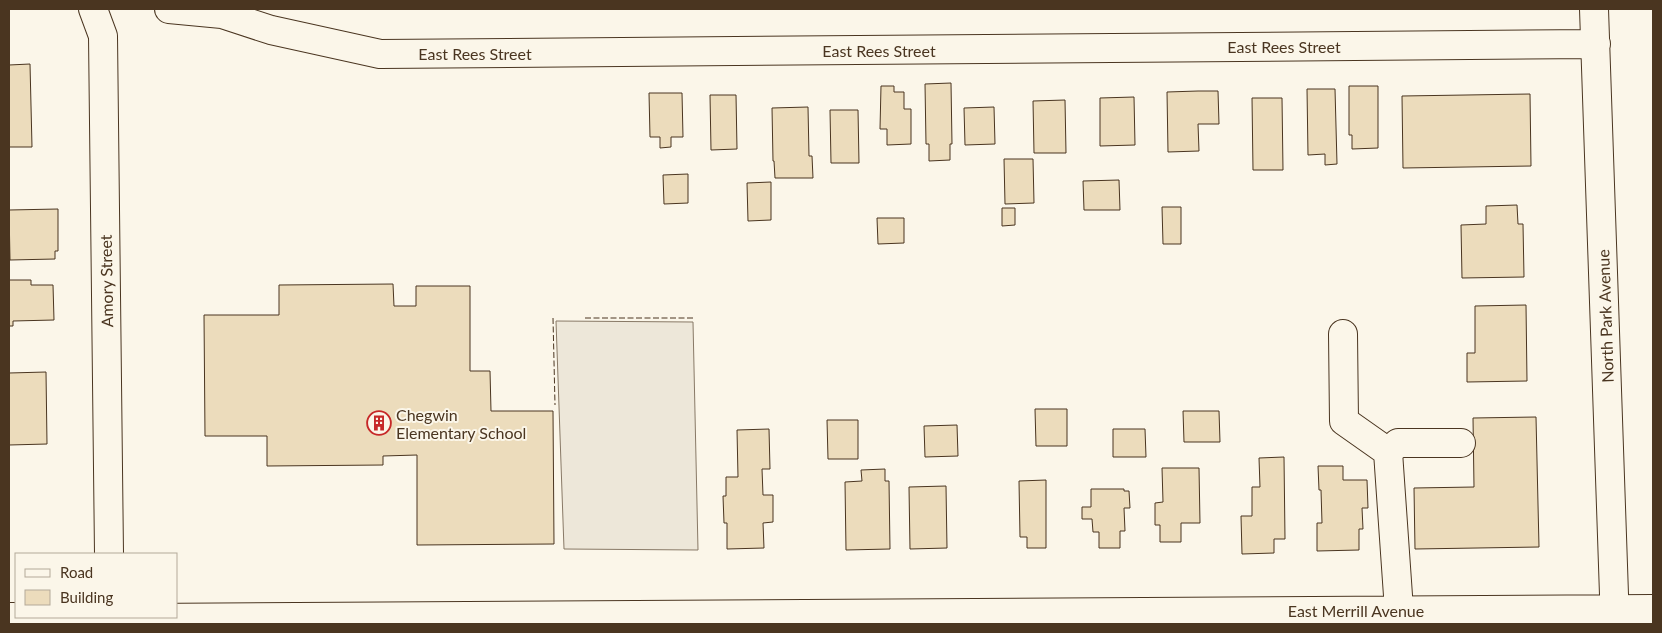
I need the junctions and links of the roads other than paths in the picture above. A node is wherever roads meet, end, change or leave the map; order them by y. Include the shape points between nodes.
1 (93, 9) edge
2 (169, 9) edge
3 (1594, 9) edge
4 (1596, 44) junction
5 (1343, 334) dead end
6 (1461, 443) dead end
7 (1388, 452) junction
8 (109, 553) edge
9 (1653, 608) edge
10 (1399, 610) junction
11 (1614, 616) edge
12 (42, 618) edge
13 (109, 620) edge
14 (576, 620) edge

1 - 8 street, Amory Street via 103,36
2 - 4 street, East Rees Street via 222,14 271,30 380,54
3 - 4 street, North Park Avenue
4 - 11 street, North Park Avenue
5 - 7 street via 1344,421
6 - 7 street via 1398,443
7 - 10 street
9 - 11 street, East Merrill Avenue
10 - 11 street, East Merrill Avenue
10 - 14 street, East Merrill Avenue
12 - 13 street, East Merrill Avenue
13 - 14 street, East Merrill Avenue

